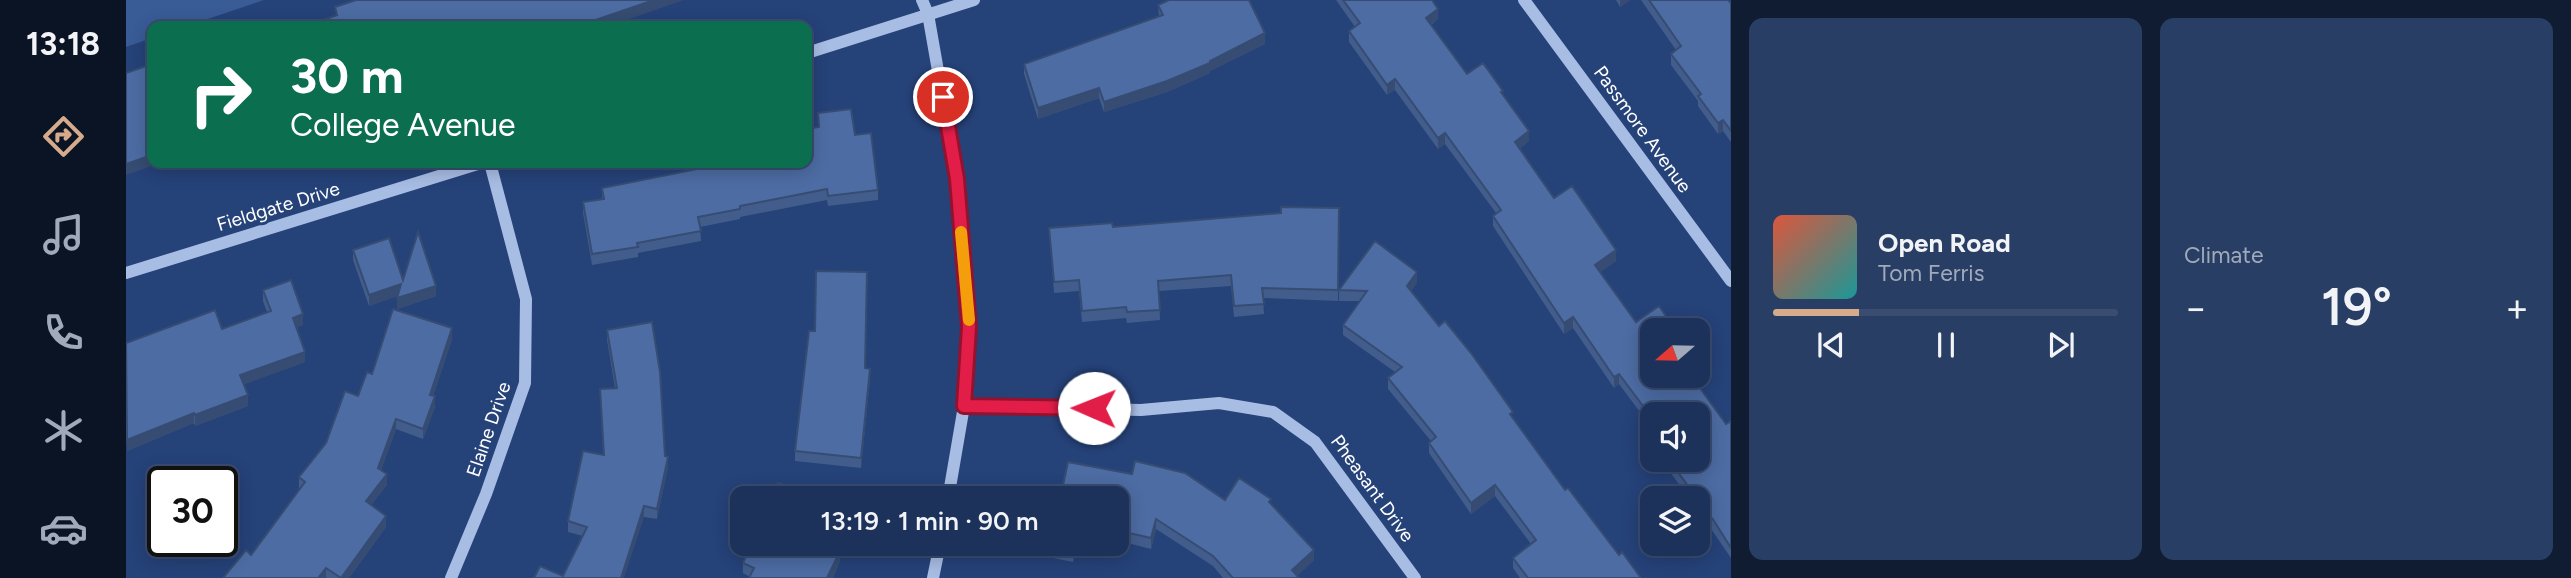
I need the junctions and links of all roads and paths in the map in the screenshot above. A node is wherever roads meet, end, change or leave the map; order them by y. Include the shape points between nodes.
1 (922, 0) edge
2 (974, 0) edge
3 (1524, 0) edge
4 (928, 15) junction
5 (812, 51) edge
6 (465, 168) edge
7 (491, 168) edge
8 (126, 273) edge
9 (1731, 281) edge
10 (964, 406) junction
11 (950, 486) edge
12 (938, 556) edge
13 (451, 578) edge
14 (933, 578) edge
15 (1415, 578) edge

1 - 4 street
2 - 4 street
3 - 9 street, Passmore Avenue
4 - 5 street
4 - 10 street via 957,179 969,327
6 - 8 street, Fieldgate Drive
7 - 13 street, Elaine Drive via 526,299 524,383
10 - 11 street
10 - 15 street, Pheasant Drive via 1141,410 1219,403 1273,412 1315,442
12 - 14 street

